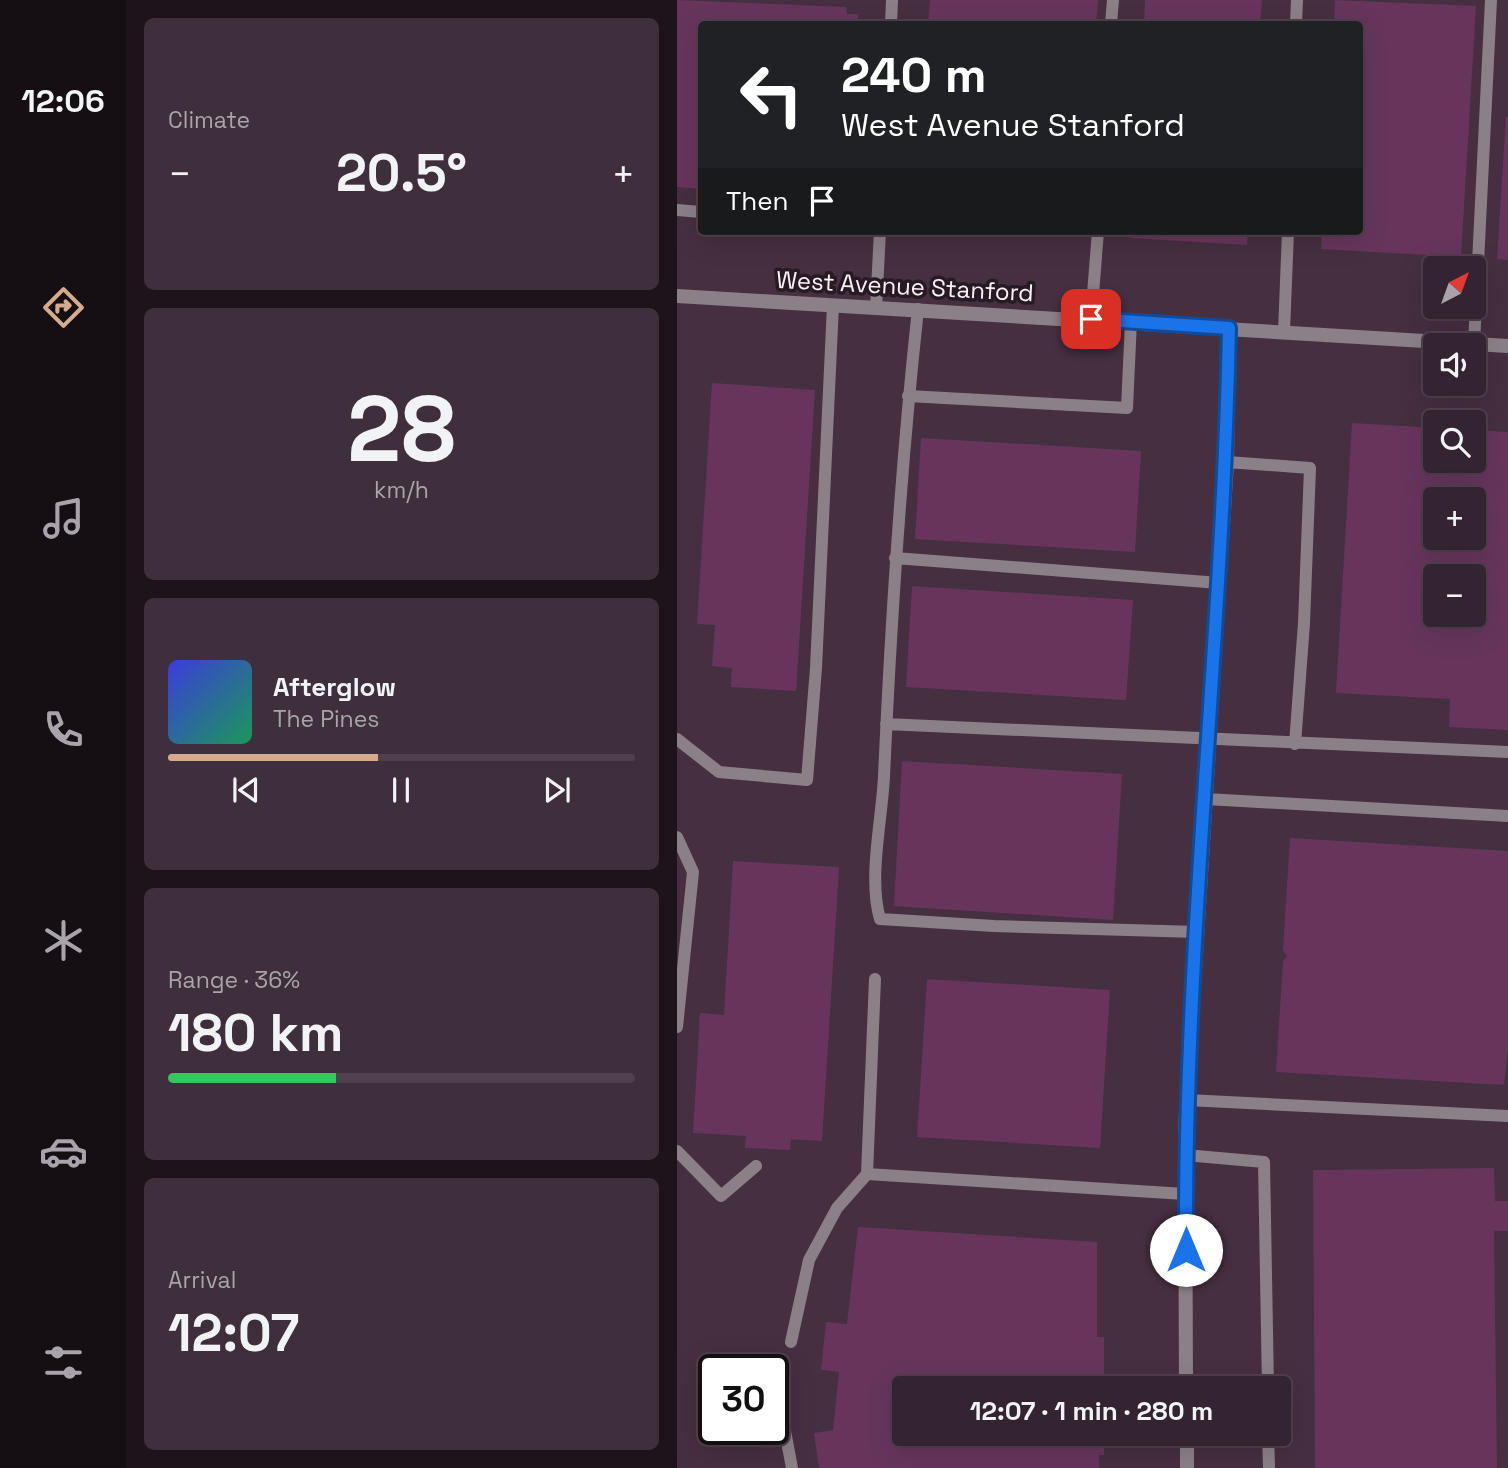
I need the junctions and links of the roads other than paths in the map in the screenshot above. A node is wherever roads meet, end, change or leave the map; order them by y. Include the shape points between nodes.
1 (892, 0) edge
2 (1113, 0) edge
3 (1297, 0) edge
4 (1491, 0) edge
5 (891, 21) edge
6 (1111, 21) edge
7 (1296, 21) edge
8 (677, 210) edge
9 (698, 212) edge
10 (881, 235) edge
11 (1098, 235) edge
12 (1288, 235) edge
13 (677, 296) edge
14 (833, 304) junction
15 (876, 308) junction
16 (918, 309) junction
17 (1091, 319) junction
18 (1131, 321) junction
19 (1229, 328) junction
20 (1284, 332) junction
21 (1475, 333) edge
22 (1423, 341) edge
23 (1486, 344) edge
24 (1508, 345) edge
25 (908, 396) junction
26 (1227, 462) junction
27 (895, 558) junction
28 (1219, 583) junction
29 (886, 724) junction
30 (677, 739) edge
31 (1210, 741) junction
32 (1295, 744) junction
33 (1508, 752) edge
34 (1206, 799) junction
35 (1508, 816) edge
36 (677, 837) edge
37 (1197, 932) junction
38 (875, 979) dead end
39 (677, 1027) edge
40 (1187, 1100) junction
41 (1508, 1116) edge
42 (677, 1151) edge
43 (1185, 1155) junction
44 (756, 1166) dead end
45 (867, 1174) junction
46 (1185, 1194) junction
47 (791, 1342) dead end
48 (1186, 1376) edge
49 (1267, 1376) edge
50 (788, 1445) edge
51 (1187, 1446) edge
52 (1268, 1446) edge
53 (792, 1468) edge
54 (1187, 1468) edge
55 (1269, 1468) edge

1 - 5 lane
2 - 6 lane
3 - 7 lane
4 - 21 lane
8 - 9 lane
10 - 15 lane
11 - 17 lane
12 - 20 lane
13 - 14 street, West Avenue Stanford
14 - 15 street, West Avenue Stanford
14 - 30 lane via 807,780 719,772
15 - 16 street, West Avenue Stanford
16 - 17 street, West Avenue Stanford
16 - 25 lane
17 - 18 street, West Avenue Stanford
18 - 19 street, West Avenue Stanford
18 - 25 lane via 1127,408
19 - 20 street, West Avenue Stanford
19 - 26 street
20 - 22 street, West Avenue Stanford
23 - 24 street, West Avenue Stanford
25 - 27 lane
26 - 28 street
26 - 32 lane via 1310,468
27 - 28 lane
27 - 29 lane
28 - 31 street
29 - 31 lane
29 - 37 lane via 874,898 880,919
31 - 32 lane
31 - 34 street
32 - 33 lane
34 - 35 lane
34 - 37 street
36 - 39 lane via 693,873
37 - 40 street
38 - 45 lane
40 - 41 lane
40 - 43 street
42 - 44 lane via 721,1196
43 - 46 street
43 - 49 lane via 1264,1162
45 - 46 lane
45 - 47 lane via 837,1208 809,1260
46 - 48 street
50 - 53 lane
51 - 54 street
52 - 55 lane

